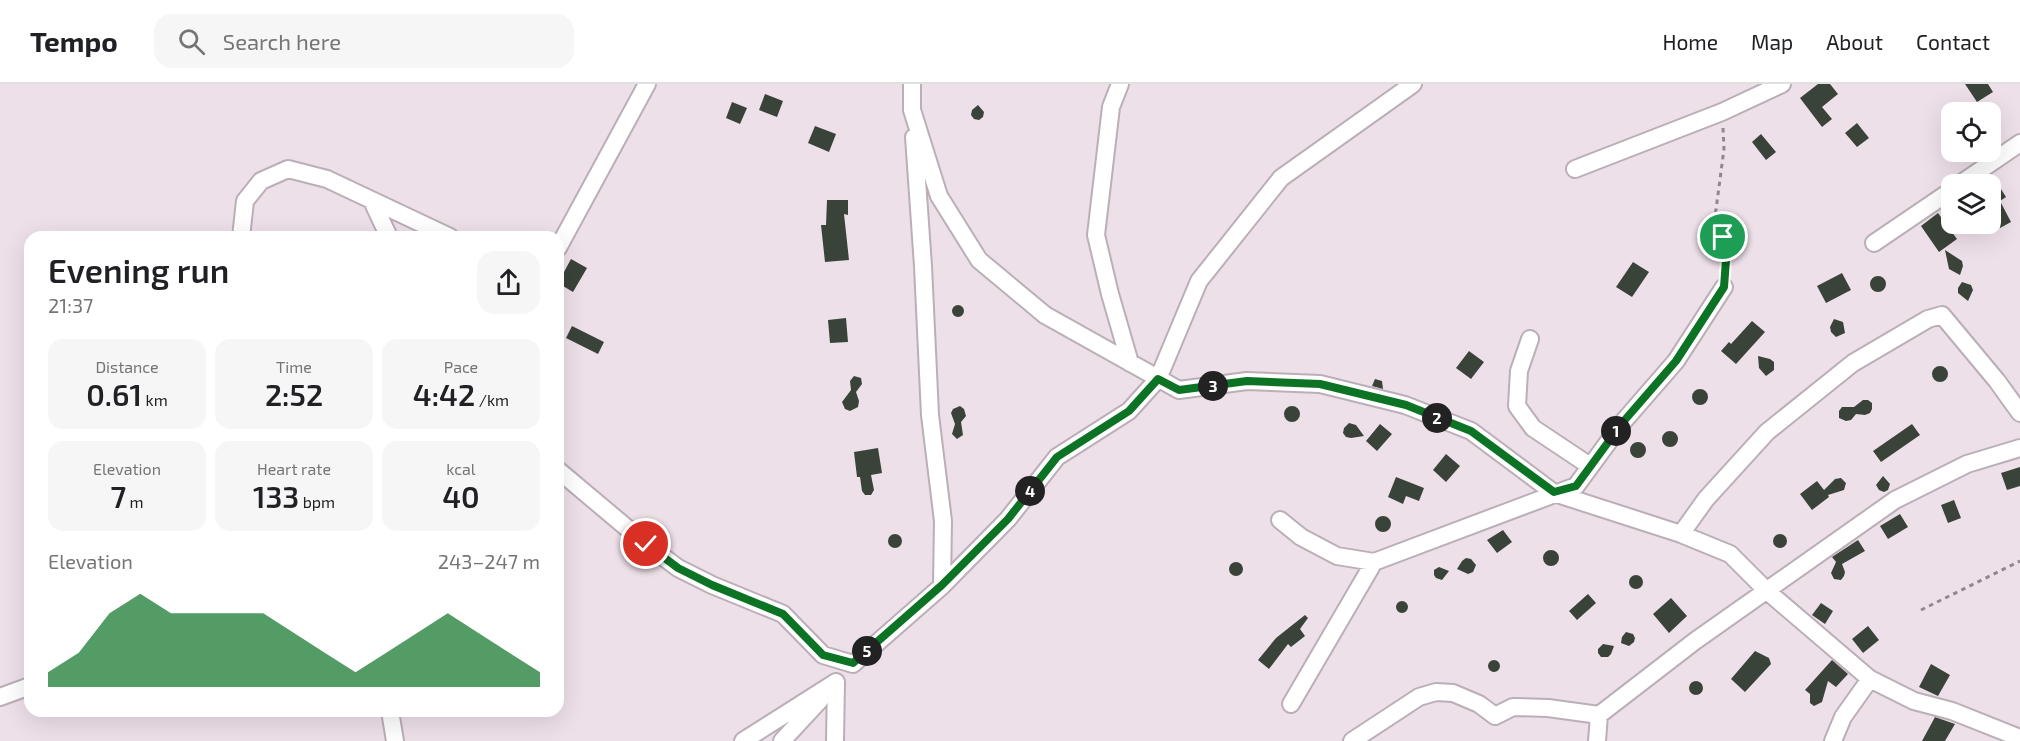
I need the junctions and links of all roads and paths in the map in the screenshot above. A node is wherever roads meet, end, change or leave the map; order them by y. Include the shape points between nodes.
1 (647, 84) edge
2 (912, 84) edge
3 (1120, 84) edge
4 (1413, 84) edge
5 (1782, 84) edge
6 (912, 110) junction
7 (1722, 112) junction
8 (2020, 143) edge
9 (1575, 169) dead end
10 (1974, 174) edge
11 (1941, 197) edge
12 (372, 201) junction
13 (241, 231) edge
14 (386, 231) edge
15 (437, 231) edge
16 (564, 237) edge
17 (1874, 243) dead end
18 (1724, 287) joint
19 (1530, 339) dead end
20 (1130, 363) junction
21 (1158, 379) junction
22 (2020, 413) edge
23 (2020, 448) edge
24 (1590, 466) junction
25 (564, 475) edge
26 (1554, 492) junction
27 (1280, 520) dead end
28 (1681, 534) junction
29 (2020, 561) edge
30 (1374, 562) junction
31 (942, 585) junction
32 (1767, 591) junction
33 (1921, 610) dead end
34 (853, 663) junction
35 (1870, 679) junction
36 (836, 682) junction
37 (24, 688) edge
38 (0, 697) edge
39 (1291, 704) dead end
40 (1599, 716) junction
41 (391, 717) edge
42 (2020, 738) edge
43 (395, 741) edge
44 (743, 741) edge
45 (782, 741) edge
46 (835, 741) edge
47 (1352, 741) edge
48 (1597, 741) edge
49 (1833, 741) edge

1 - 16 street
2 - 6 street
3 - 20 street via 1111,107 1096,235
4 - 21 street via 1281,178 1199,281
5 - 7 street
6 - 20 street via 939,196 979,260 1045,315
6 - 31 street via 930,415 943,521
7 - 9 street
7 - 18 path via 1724,149 1715,217 1726,260
8 - 10 street
11 - 17 street
12 - 13 street via 327,179 288,169 261,182 244,201
12 - 14 street
12 - 15 street
18 - 24 street via 1676,361
19 - 24 street via 1519,371 1516,406 1533,428
20 - 21 street
21 - 26 street via 1179,390 1247,381 1320,384 1406,405 1471,431
21 - 31 street via 1129,411 1057,457 1008,519
22 - 28 street via 1942,315 1928,319 1853,363 1767,432 1706,499
23 - 32 street via 1967,464 1895,500
24 - 26 street via 1576,486
25 - 34 street via 678,568 783,614 823,655
26 - 28 street
26 - 30 street
27 - 30 street via 1301,537 1337,556
28 - 32 street via 1730,554
29 - 33 path
30 - 39 street
31 - 34 street
32 - 35 street
32 - 40 street
34 - 36 street
35 - 42 street via 1914,701 1952,711
35 - 49 street via 1843,717
36 - 44 street
36 - 45 street
36 - 46 street
37 - 38 street
40 - 47 street via 1513,707 1496,716 1453,693 1436,692 1419,697
40 - 48 street
41 - 43 street

